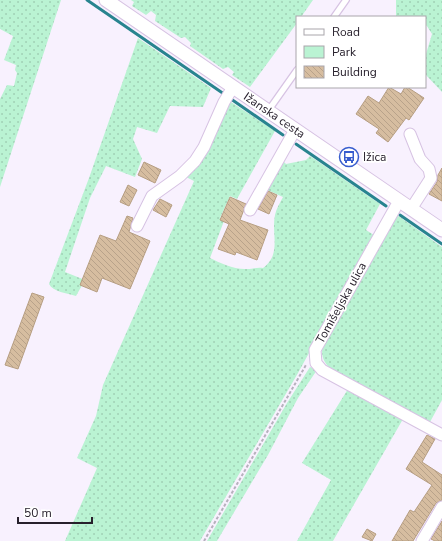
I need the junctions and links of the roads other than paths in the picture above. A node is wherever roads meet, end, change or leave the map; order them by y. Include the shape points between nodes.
1 (106, 0) edge
2 (346, 0) edge
3 (335, 16) edge
4 (296, 71) edge
5 (233, 87) junction
6 (268, 111) junction
7 (295, 130) junction
8 (410, 134) dead end
9 (399, 201) junction
10 (411, 209) junction
11 (250, 210) dead end
12 (138, 226) dead end
13 (442, 230) edge
14 (442, 435) edge
15 (442, 507) edge
16 (422, 541) edge

1 - 5 street, Ižanska cesta
2 - 3 lane
4 - 6 lane
5 - 6 street, Ižanska cesta
5 - 12 street via 195,161 180,176 152,196
6 - 7 street, Ižanska cesta
7 - 9 street, Ižanska cesta
7 - 11 street
8 - 10 street via 420,159 429,169 431,178
9 - 10 street, Ižanska cesta
9 - 14 street, Tomišeljska ulica via 315,350 316,363 322,370
10 - 13 street, Ižanska cesta
15 - 16 street

